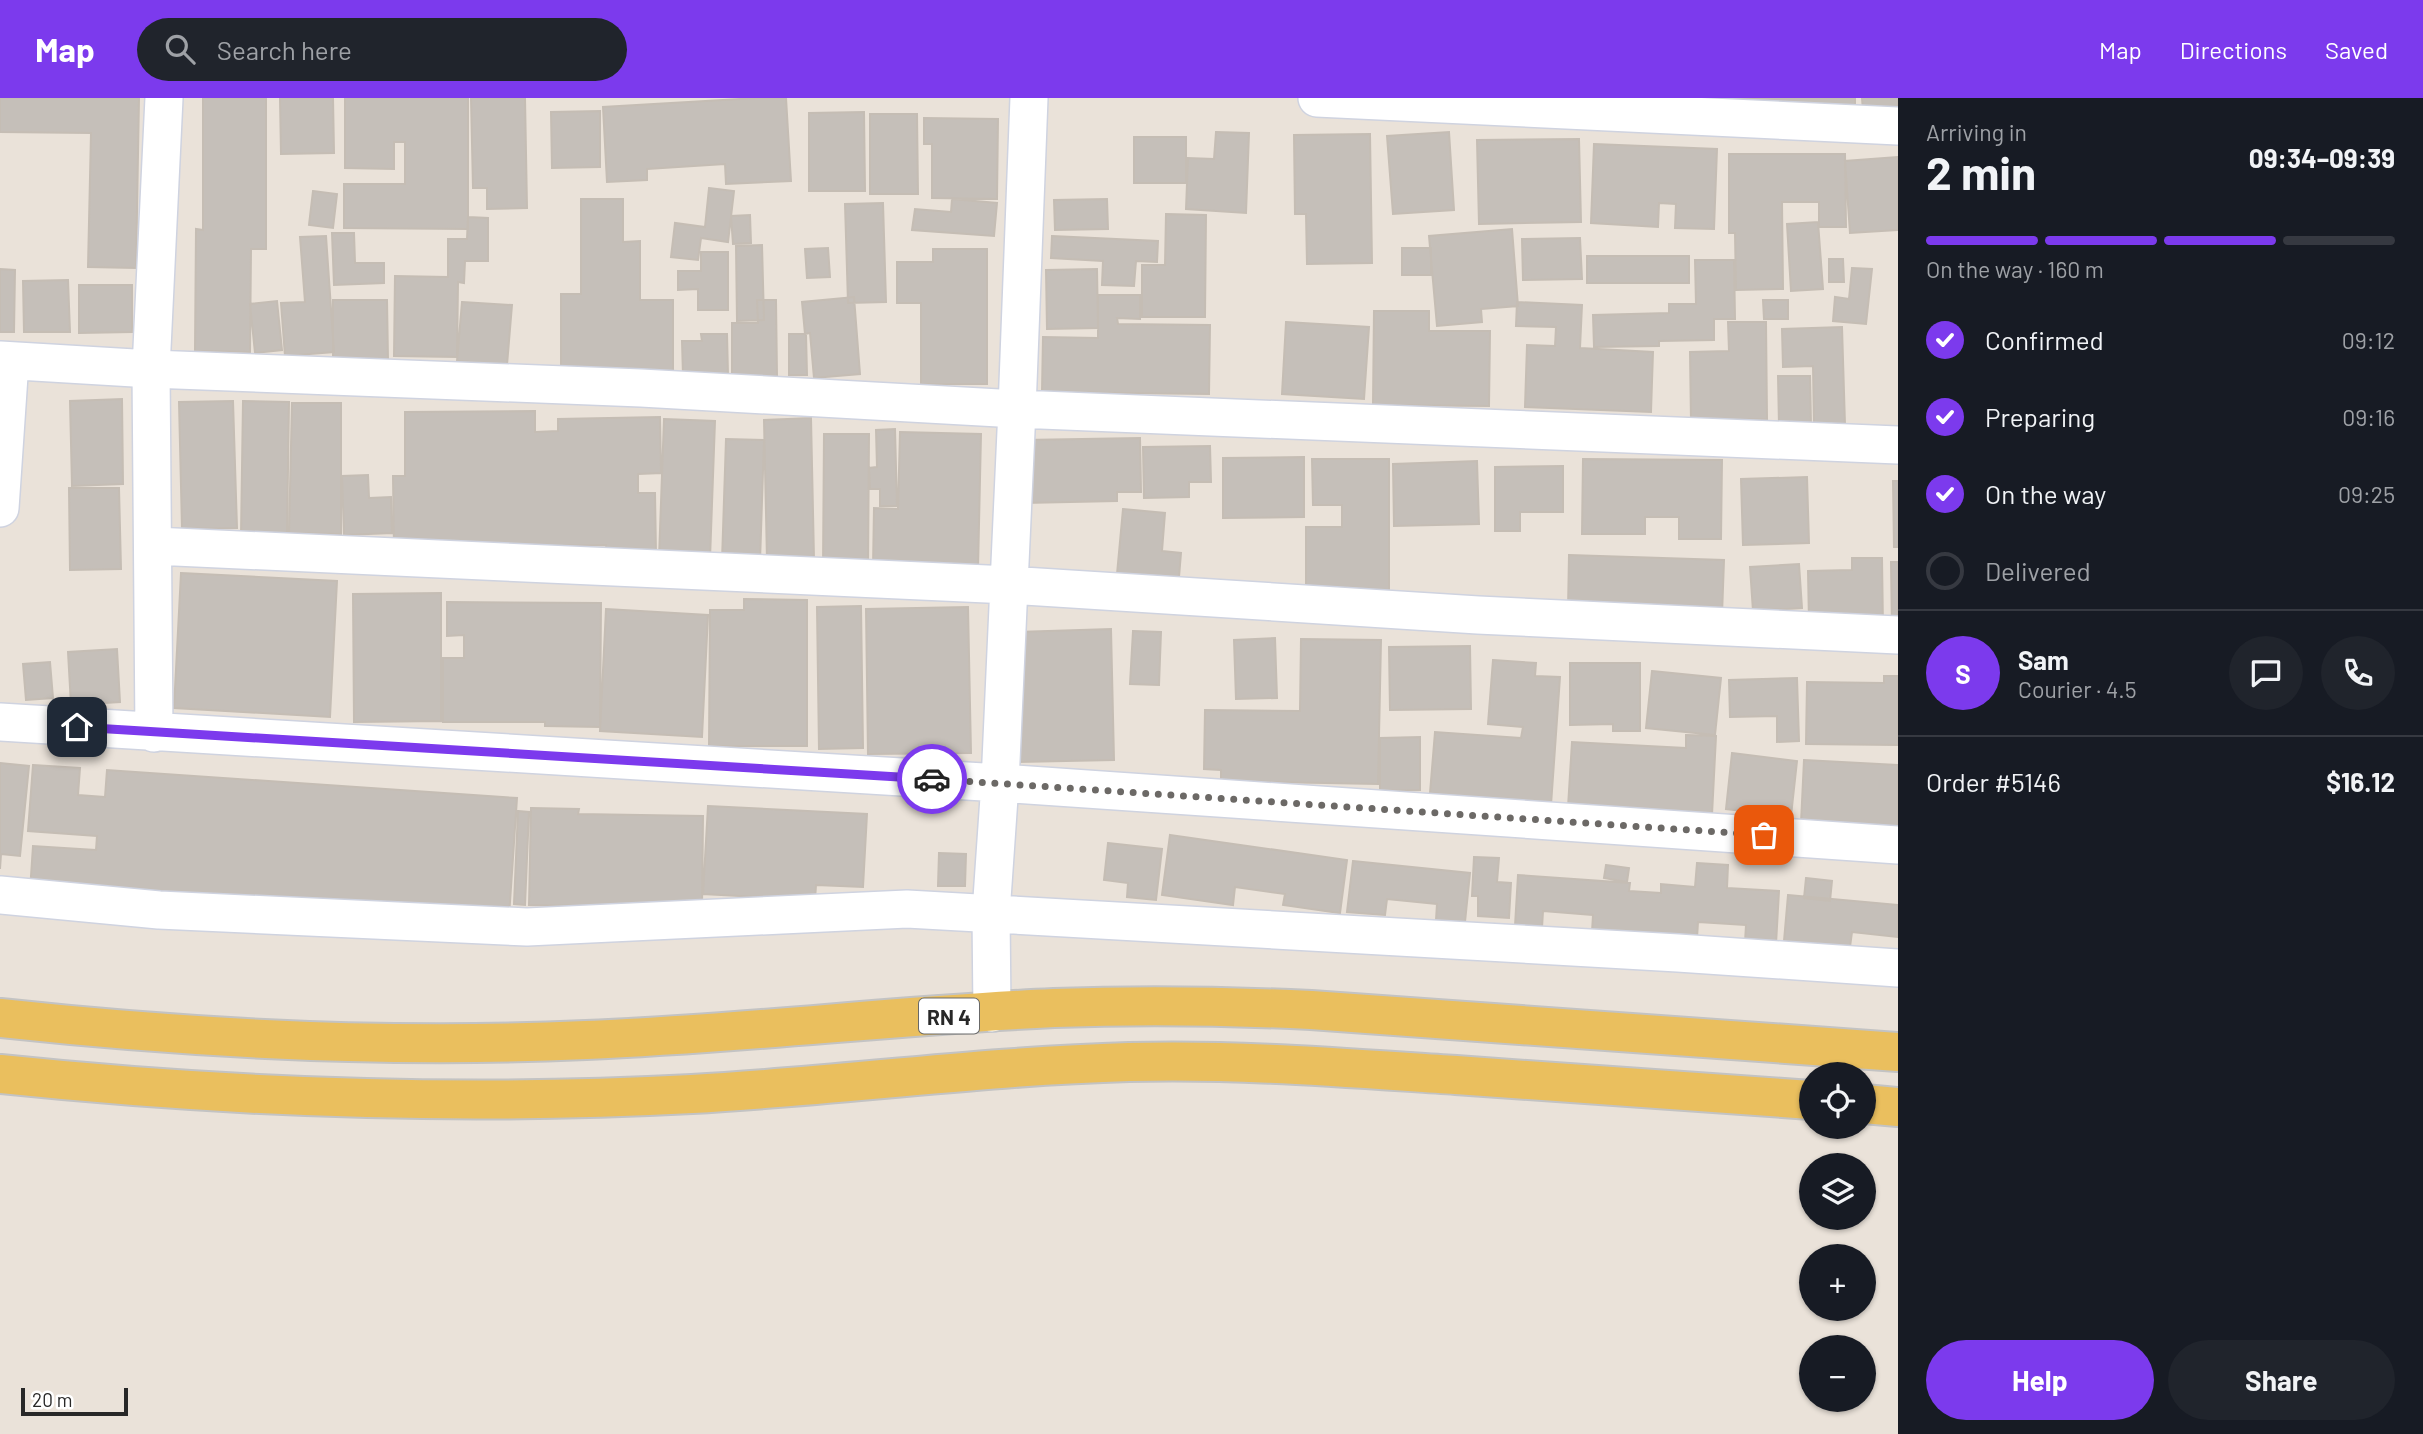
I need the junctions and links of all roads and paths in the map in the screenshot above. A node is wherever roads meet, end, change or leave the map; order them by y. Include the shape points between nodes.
1 (164, 98) edge
2 (1028, 98) edge
3 (1317, 98) edge
4 (1898, 126) edge
5 (5, 360) edge
6 (151, 369) junction
7 (1017, 409) junction
8 (1898, 445) edge
9 (0, 508) edge
10 (154, 546) junction
11 (1009, 585) junction
12 (1898, 635) edge
13 (0, 722) edge
14 (154, 733) junction
15 (1000, 783) junction
16 (1898, 845) edge
17 (0, 895) edge
18 (991, 913) junction
19 (1898, 968) edge
20 (992, 1013) junction
21 (0, 1018) edge
22 (1898, 1052) edge
23 (0, 1073) edge
24 (1799, 1099) edge
25 (1876, 1105) edge
26 (1898, 1107) edge

1 - 6 street
2 - 7 street
3 - 4 street
5 - 6 street
5 - 9 street
6 - 7 street
6 - 10 street
7 - 8 street
7 - 11 street
10 - 11 street
10 - 14 street
11 - 12 street via 1478,615
11 - 15 street
13 - 14 street
14 - 15 street
15 - 16 street
15 - 18 street
17 - 18 street via 159,909 527,927 907,909
18 - 19 street
18 - 20 street
20 - 21 main road, RN 4 via 711,1034 456,1043 201,1036
20 - 22 main road, RN 4 via 1224,1006
23 - 24 main road via 263,1095 551,1100 707,1093 1046,1065 1219,1062
25 - 26 main road

